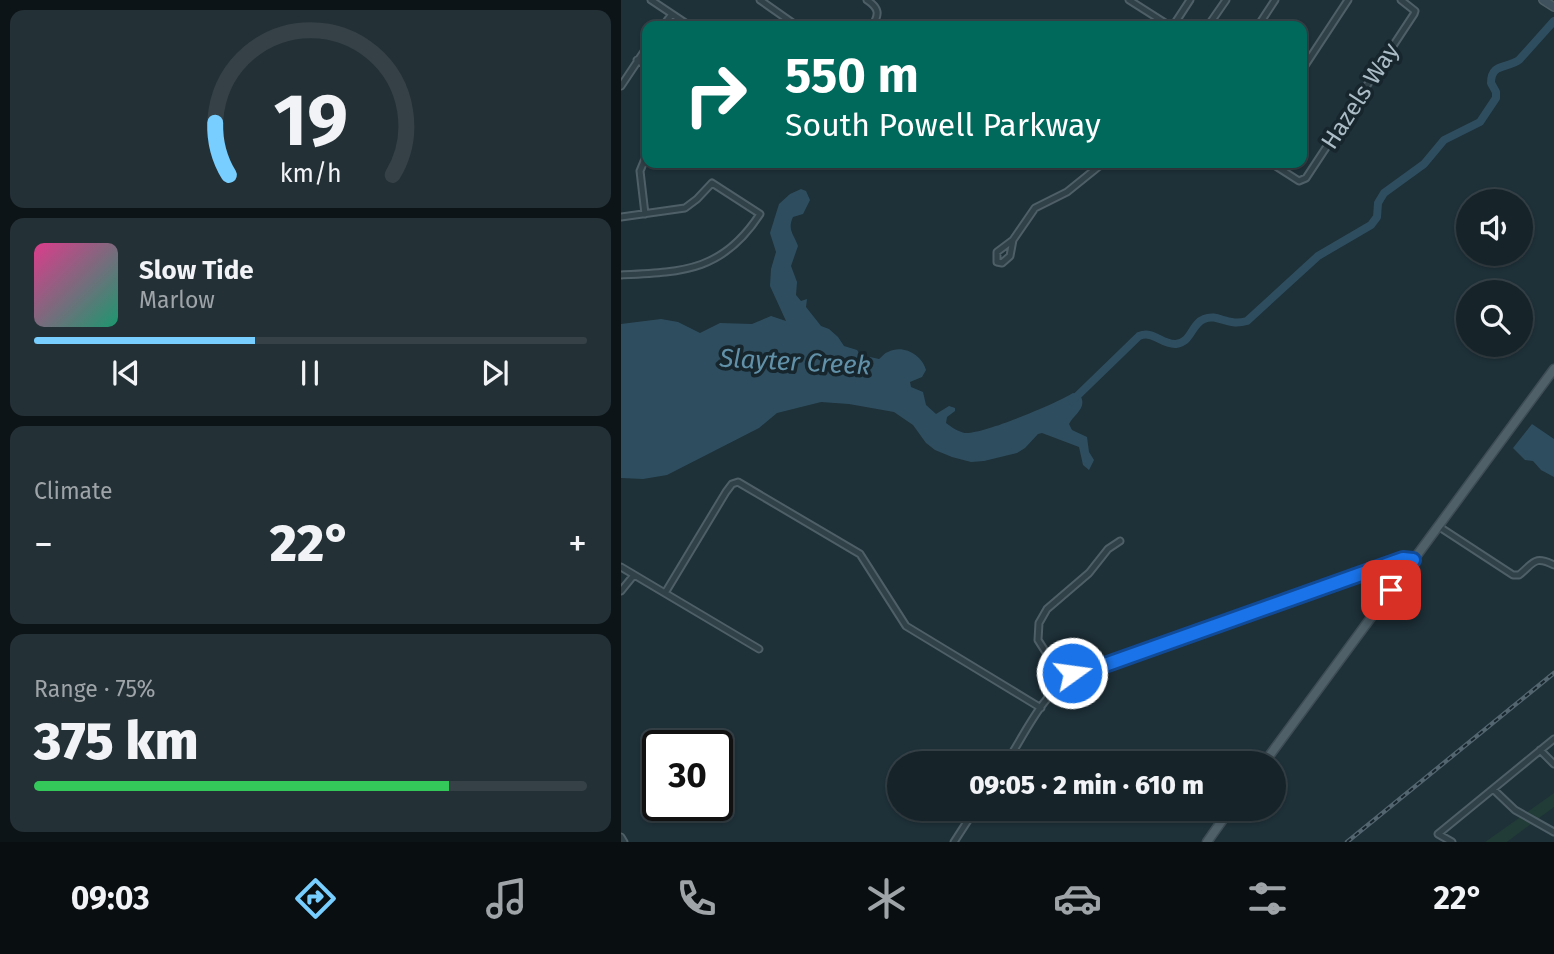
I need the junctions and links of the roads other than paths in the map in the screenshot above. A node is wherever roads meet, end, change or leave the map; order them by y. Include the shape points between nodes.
1 (651, 0) edge
2 (760, 0) edge
3 (867, 0) edge
4 (1129, 0) edge
5 (1190, 0) edge
6 (1225, 0) edge
7 (1275, 0) edge
8 (1348, 0) edge
9 (1401, 0) edge
10 (1543, 0) edge
11 (1554, 7) edge
12 (672, 14) junction
13 (667, 21) edge
14 (682, 21) edge
15 (790, 21) edge
16 (876, 21) edge
17 (1163, 21) edge
18 (1175, 21) edge
19 (1211, 21) edge
20 (1261, 21) edge
21 (642, 54) edge
22 (637, 60) junction
23 (1307, 62) edge
24 (642, 63) edge
25 (621, 86) edge
26 (642, 166) edge
27 (1097, 168) edge
28 (1279, 168) edge
29 (645, 215) junction
30 (621, 217) edge
31 (1013, 240) dead end
32 (621, 275) edge
33 (1554, 369) edge
34 (1438, 526) junction
35 (1120, 541) dead end
36 (1413, 560) junction
37 (1554, 565) edge
38 (621, 568) edge
39 (634, 575) junction
40 (621, 591) edge
41 (665, 593) junction
42 (759, 649) dead end
43 (1069, 663) junction
44 (1093, 668) junction
45 (1071, 677) junction
46 (1041, 708) junction
47 (1554, 739) edge
48 (1540, 750) junction
49 (1014, 751) edge
50 (1273, 751) edge
51 (1554, 764) edge
52 (1493, 789) junction
53 (968, 821) edge
54 (1222, 821) edge
55 (1554, 832) edge
56 (621, 838) edge
57 (624, 842) edge
58 (954, 842) edge
59 (1207, 842) edge
60 (1452, 842) edge

1 - 12 street
2 - 15 street
3 - 16 street via 876,6
4 - 17 street
5 - 18 street
6 - 19 street
7 - 20 street
8 - 23 street
9 - 28 street, Hazels Way via 1415,11 1303,181
10 - 11 main road
12 - 13 street
12 - 14 street
21 - 22 street
22 - 24 street
22 - 25 street
26 - 29 street
27 - 31 street via 1067,192 1035,208
29 - 30 street
29 - 32 street via 685,208 711,183 760,214 731,250 712,261 692,268
33 - 34 main road
34 - 36 main road
34 - 37 street via 1513,575 1536,560
35 - 43 street via 1040,619 1042,649
36 - 44 street via 1403,559
36 - 50 main road
38 - 39 street
39 - 40 street
39 - 41 street
41 - 42 street
41 - 46 street via 736,482 860,554 906,626
43 - 44 street
43 - 45 street
44 - 45 street
45 - 46 street
46 - 49 street
47 - 48 street
48 - 51 street
48 - 52 street
52 - 55 street via 1515,810
52 - 60 street via 1438,834
53 - 58 street
54 - 59 main road
56 - 57 street

